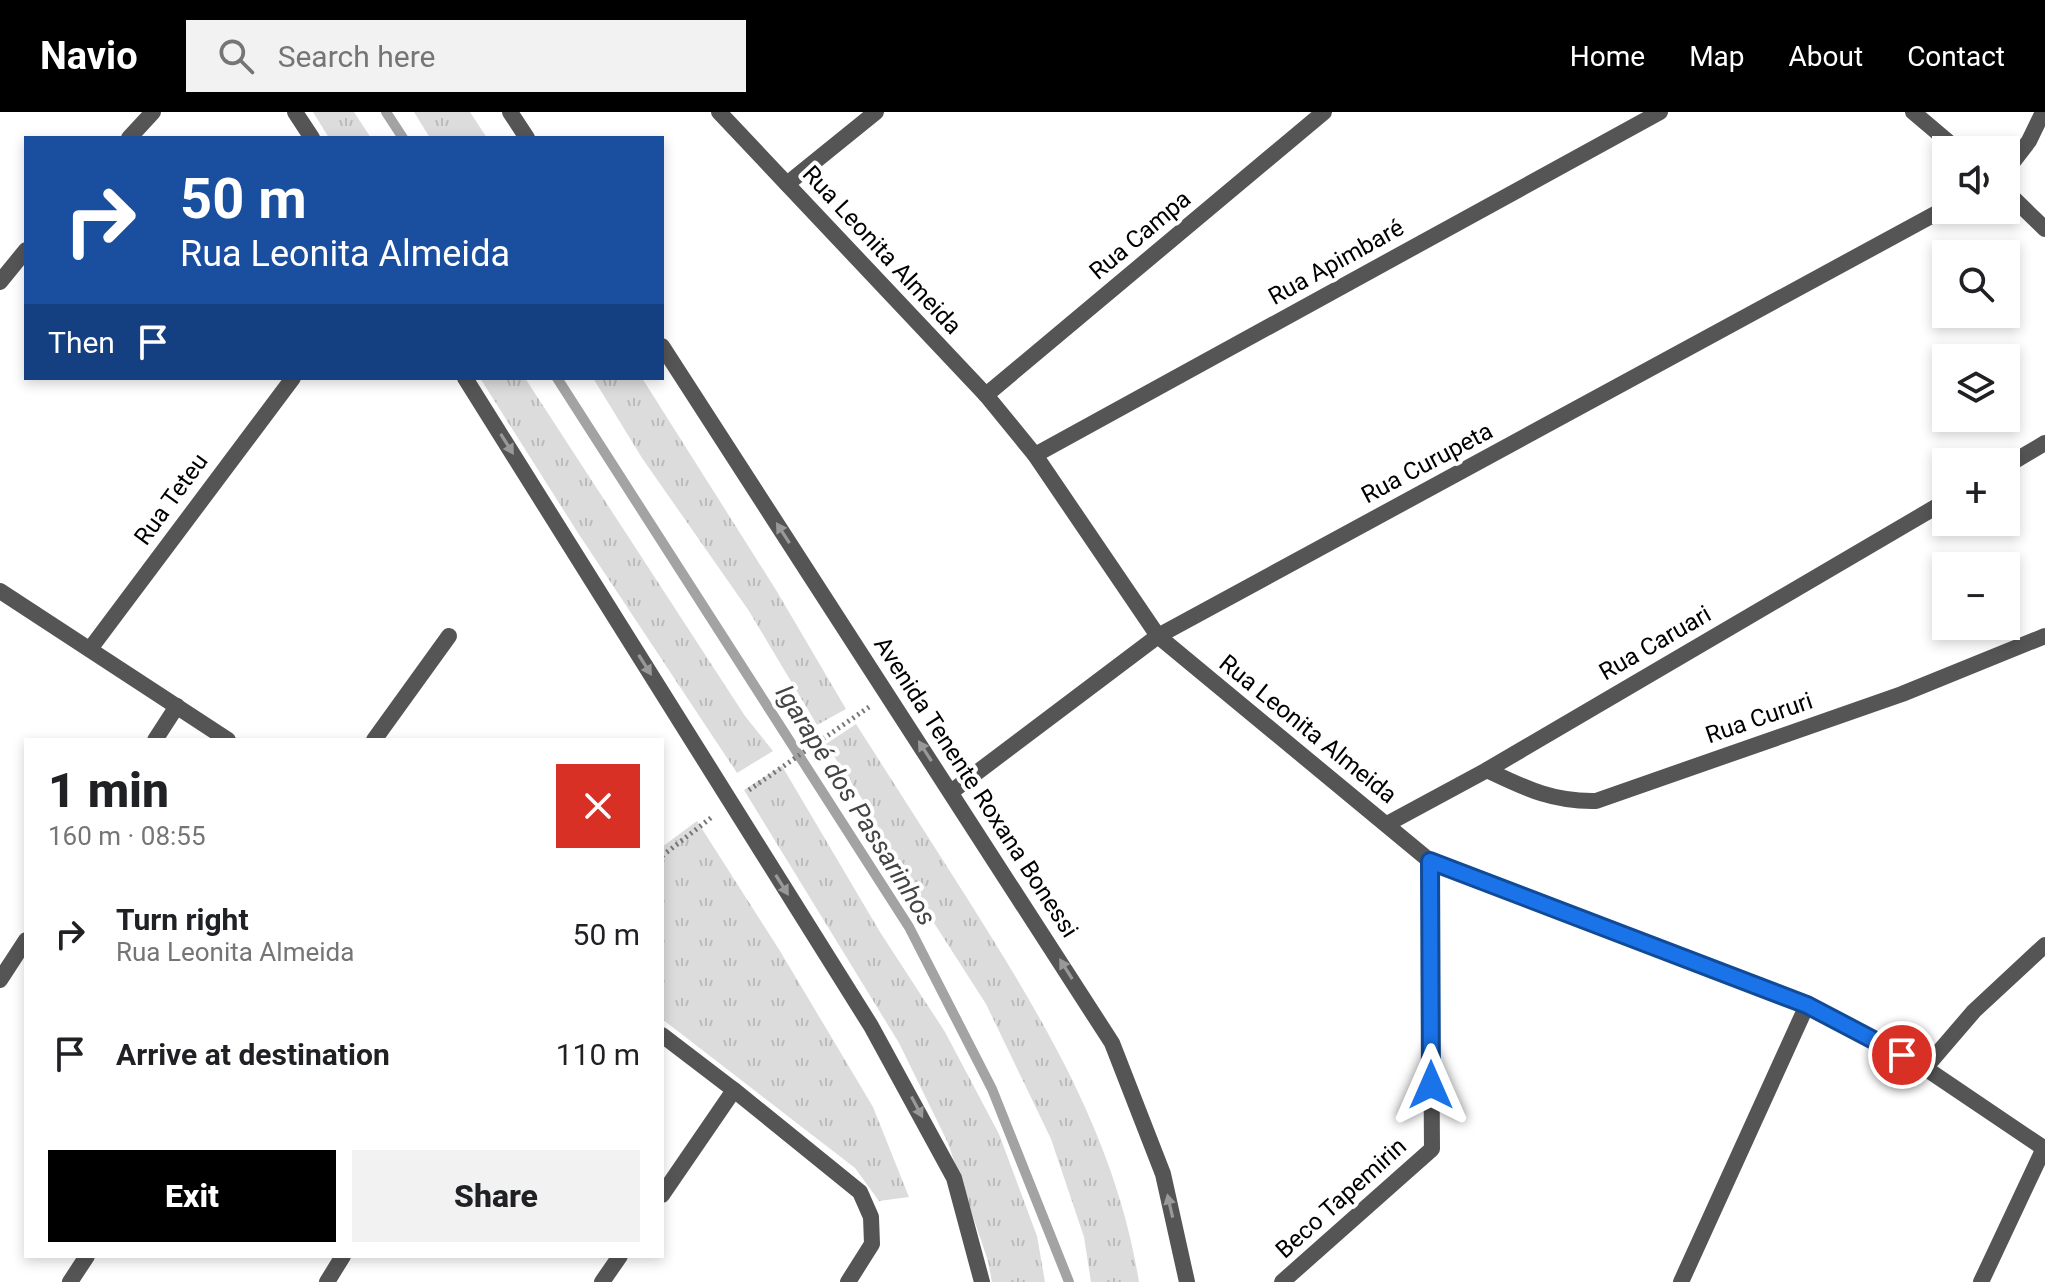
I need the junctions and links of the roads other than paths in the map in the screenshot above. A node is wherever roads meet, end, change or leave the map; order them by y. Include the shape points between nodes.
1 (153, 112) edge
2 (295, 112) edge
3 (510, 112) edge
4 (719, 112) edge
5 (876, 112) edge
6 (1324, 112) edge
7 (1660, 112) edge
8 (1913, 112) edge
9 (2043, 112) edge
10 (131, 136) edge
11 (311, 136) edge
12 (526, 136) edge
13 (1941, 136) edge
14 (2020, 153) edge
15 (787, 184) junction
16 (2020, 205) edge
17 (1932, 216) edge
18 (2045, 229) edge
19 (24, 252) edge
20 (0, 282) edge
21 (664, 349) edge
22 (292, 380) edge
23 (466, 380) edge
24 (986, 395) junction
25 (2045, 443) edge
26 (1035, 455) junction
27 (2020, 458) edge
28 (1932, 509) edge
29 (0, 591) edge
30 (449, 636) dead end
31 (1158, 636) junction
32 (2045, 636) edge
33 (90, 649) junction
34 (177, 706) junction
35 (156, 738) edge
36 (225, 738) edge
37 (375, 738) edge
38 (1487, 770) junction
39 (951, 792) junction
40 (1387, 824) junction
41 (1430, 861) junction
42 (24, 943) edge
43 (2045, 945) edge
44 (0, 980) edge
45 (1807, 1005) junction
46 (664, 1037) edge
47 (1925, 1068) junction
48 (734, 1090) junction
49 (2044, 1149) edge
50 (664, 1192) edge
51 (86, 1258) edge
52 (342, 1258) edge
53 (619, 1258) edge
54 (70, 1282) edge
55 (327, 1282) edge
56 (602, 1282) edge
57 (848, 1282) edge
58 (982, 1282) edge
59 (1187, 1282) edge
60 (1282, 1282) edge
61 (1681, 1282) edge
62 (1981, 1282) edge

1 - 10 street
2 - 11 street
3 - 12 street
4 - 15 street, Rua Leonita Almeida
5 - 15 street
6 - 24 street, Rua Campa
7 - 26 street, Rua Apimbaré
8 - 13 street
9 - 14 street
15 - 24 street, Rua Leonita Almeida
16 - 18 street
17 - 31 street, Rua Curupeta
19 - 20 street
39 -> 21 street, Avenida Tenente Roxana Bonessi
22 - 33 street, Rua Teteu
23 -> 58 street via 871,1026 954,1178
24 - 26 street, Rua Leonita Almeida
25 - 27 street
26 - 31 street, Rua Leonita Almeida
28 - 38 street, Rua Caruari
29 - 33 street
30 - 37 street
31 - 39 street, Rua Curupeta
31 - 40 street, Rua Leonita Almeida
32 - 38 street, Rua Cururi via 1902,694 1596,801 1570,802 1537,794
33 - 34 street
34 - 35 street
34 - 36 street
38 - 40 street, Rua Caruari
59 -> 39 street, Avenida Tenente Roxana Bonessi via 1163,1174 1112,1043
40 - 41 street, Rua Leonita Almeida
41 - 45 street, Rua Leonita Almeida
41 - 60 street, Beco Tapemirin via 1432,1149
42 - 44 street
43 - 47 street via 1974,1011
45 - 47 street, Rua Leonita Almeida
45 - 61 street
46 - 48 street
47 - 49 street, Rua Leonita Almeida
48 - 50 street
48 - 57 street via 860,1192 871,1217 872,1244
49 - 62 street
51 - 54 street
52 - 55 street
53 - 56 street

